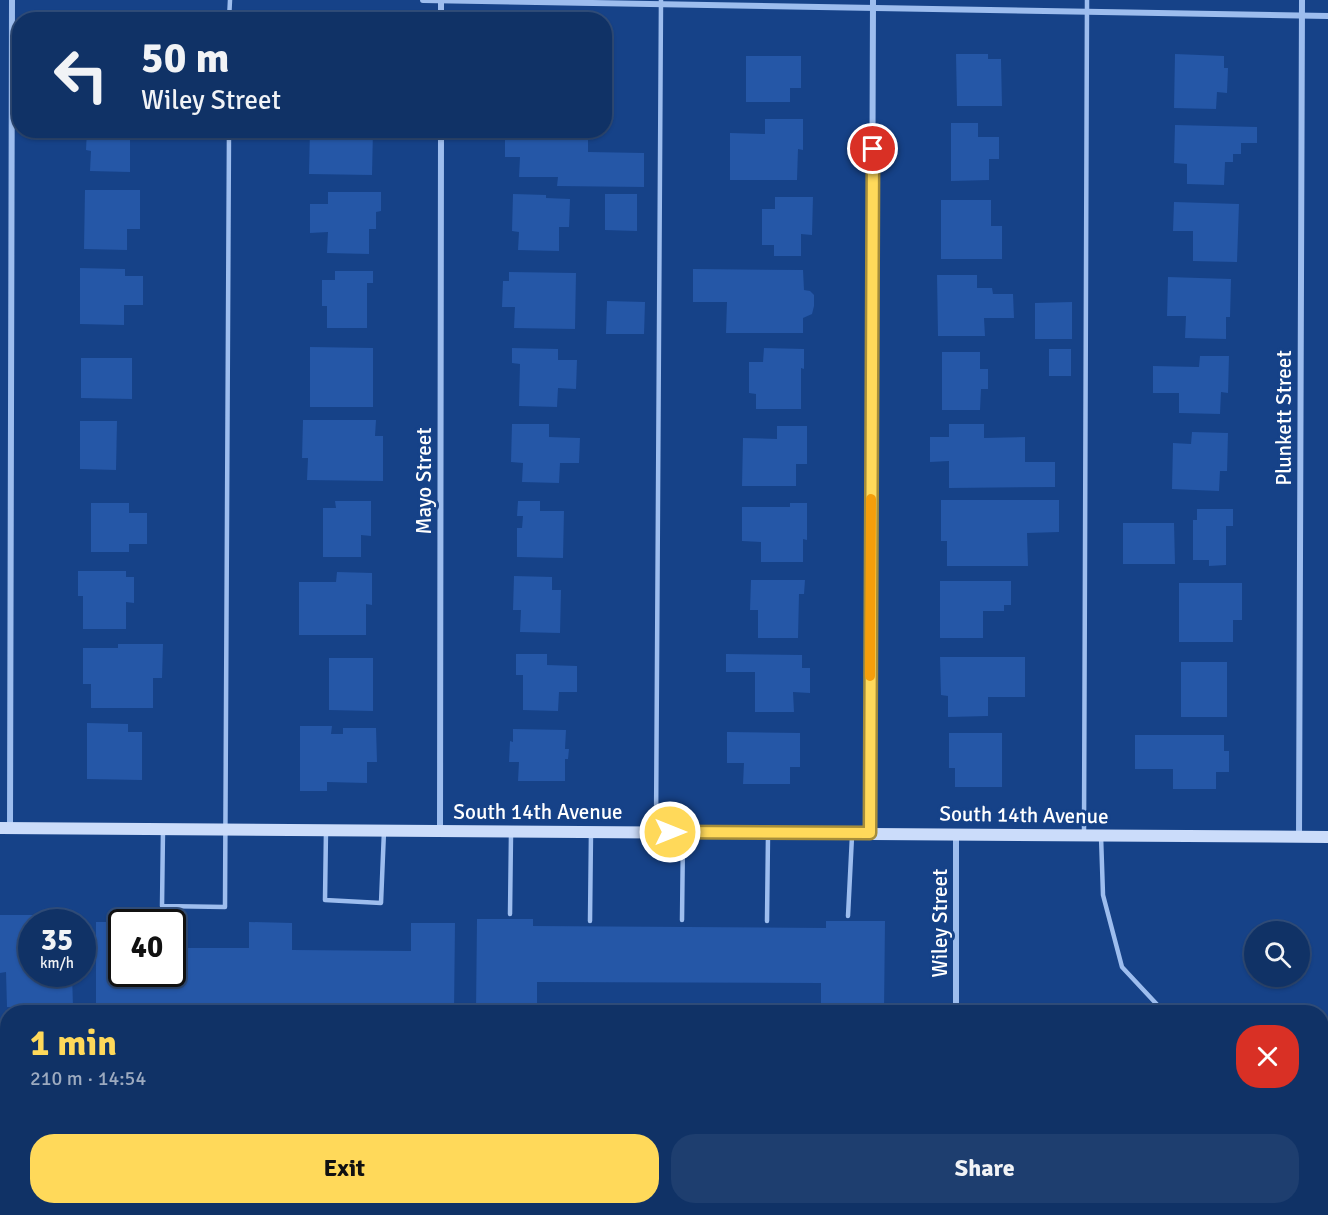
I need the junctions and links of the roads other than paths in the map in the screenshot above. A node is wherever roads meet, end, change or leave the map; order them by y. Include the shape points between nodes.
1 (12, 0) edge
2 (423, 0) edge
3 (441, 0) edge
4 (1087, 0) edge
5 (1302, 0) edge
6 (661, 2) edge
7 (873, 4) edge
8 (1087, 11) junction
9 (1302, 16) junction
10 (1328, 16) edge
11 (229, 138) edge
12 (441, 138) edge
13 (5, 828) edge
14 (164, 829) junction
15 (226, 830) junction
16 (326, 830) junction
17 (384, 831) junction
18 (440, 831) junction
19 (511, 831) junction
20 (591, 832) junction
21 (656, 832) junction
22 (683, 832) junction
23 (768, 833) junction
24 (852, 833) junction
25 (870, 833) junction
26 (956, 834) junction
27 (1084, 836) junction
28 (1101, 836) junction
29 (1299, 837) junction
30 (1328, 837) edge
31 (510, 914) dead end
32 (848, 916) dead end
33 (682, 920) dead end
34 (590, 921) dead end
35 (767, 921) dead end
36 (956, 1005) edge
37 (1157, 1005) edge

1 - 13 street
2 - 3 street
3 - 6 street
4 - 8 lane
5 - 9 street, Plunkett Street
6 - 7 street
6 - 21 lane
7 - 8 street
7 - 25 street
8 - 9 street
8 - 27 lane
9 - 10 street
9 - 29 street, Plunkett Street
11 - 15 lane
12 - 18 street, Mayo Street
13 - 14 street, South 14th Avenue
14 - 15 street, South 14th Avenue
14 - 15 lane via 162,906 225,907
15 - 16 street, South 14th Avenue
16 - 17 street, South 14th Avenue
16 - 17 lane via 325,900 381,903
17 - 18 street, South 14th Avenue
18 - 19 street, South 14th Avenue
19 - 20 street, South 14th Avenue
19 - 31 lane
20 - 21 street, South 14th Avenue
20 - 34 lane
21 - 22 street, South 14th Avenue
22 - 23 street, South 14th Avenue
22 - 33 lane
23 - 24 street, South 14th Avenue
23 - 35 lane
24 - 25 street, South 14th Avenue
24 - 32 lane
25 - 26 street, South 14th Avenue
26 - 27 street, South 14th Avenue
26 - 36 street, Wiley Street
27 - 28 street, South 14th Avenue
28 - 29 street, South 14th Avenue
28 - 37 lane via 1104,895 1122,967
29 - 30 street, South 14th Avenue

